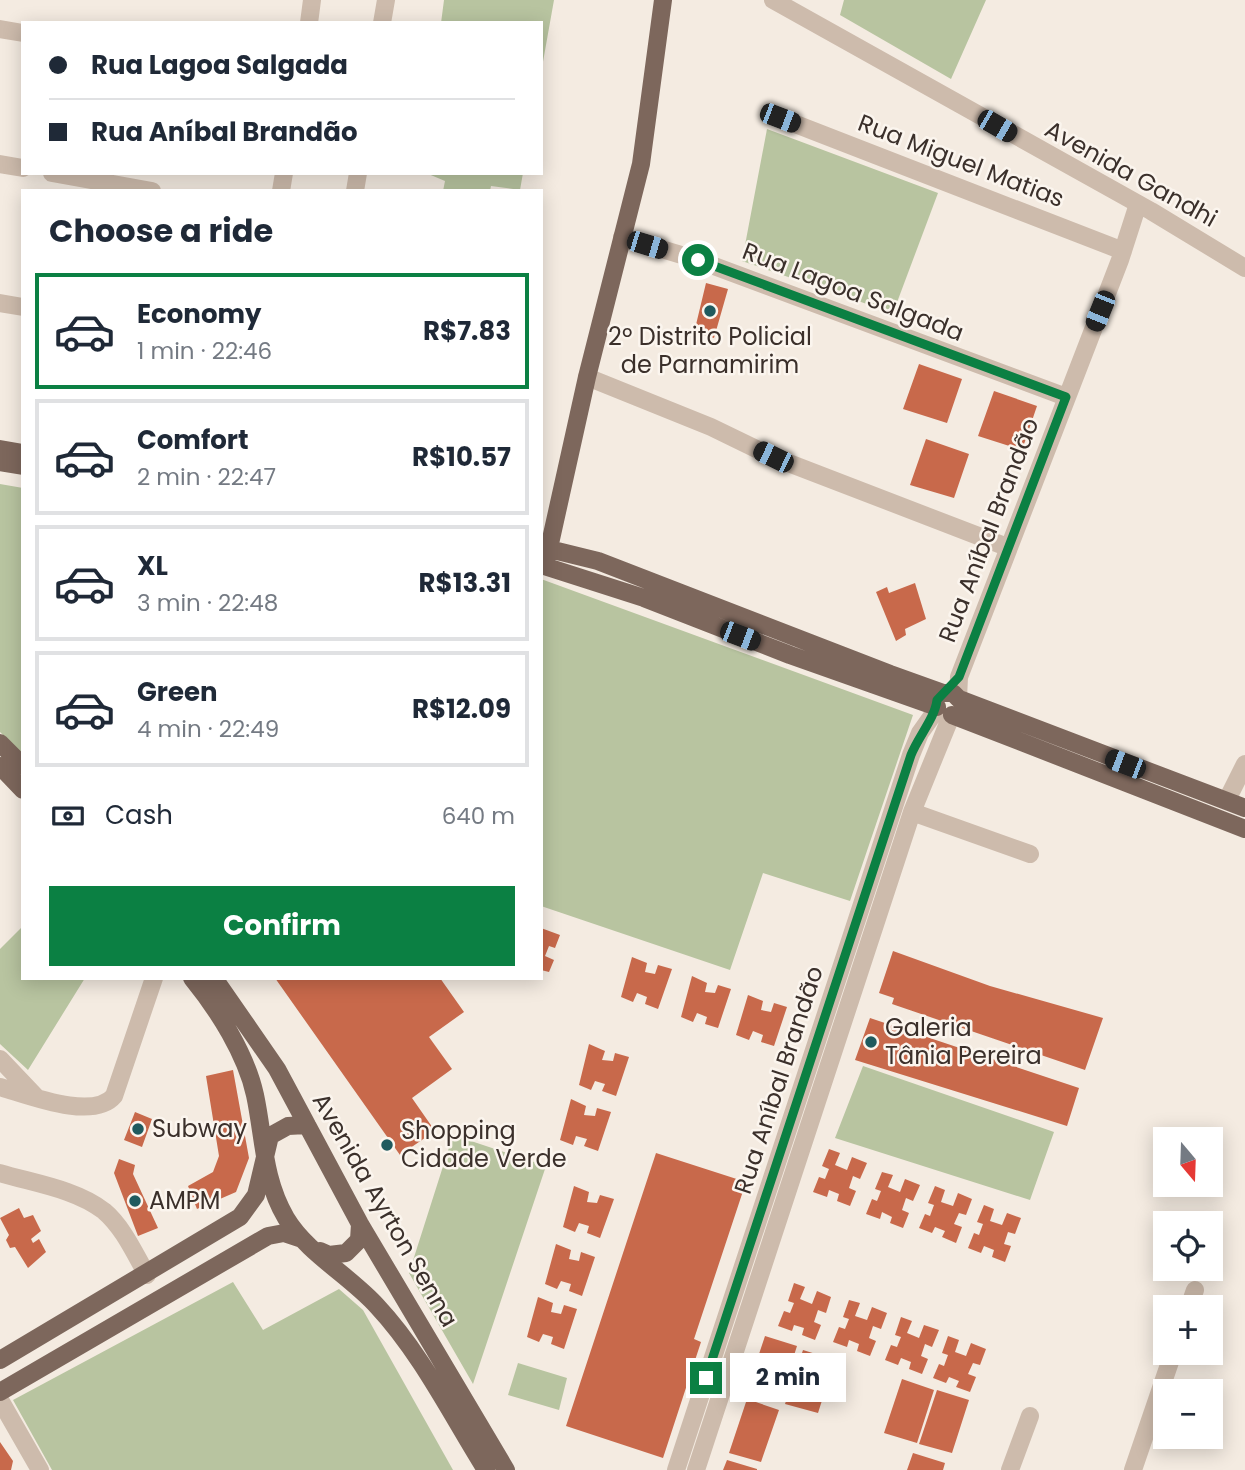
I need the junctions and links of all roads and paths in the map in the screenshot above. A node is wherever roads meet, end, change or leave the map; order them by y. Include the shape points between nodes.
1 (312, 0) edge
2 (386, 0) edge
3 (663, 0) edge
4 (773, 0) edge
5 (309, 21) edge
6 (382, 21) edge
7 (0, 29) edge
8 (21, 33) edge
9 (780, 118) dead end
10 (0, 164) edge
11 (21, 168) edge
12 (63, 175) edge
13 (141, 189) edge
14 (1138, 204) junction
15 (622, 237) junction
16 (1123, 251) junction
17 (1245, 268) edge
18 (0, 303) edge
19 (21, 307) edge
20 (587, 377) junction
21 (1066, 397) junction
22 (0, 449) edge
23 (21, 453) edge
24 (0, 462) edge
25 (21, 466) edge
26 (545, 547) edge
27 (1007, 547) junction
28 (543, 566) edge
29 (948, 704) junction
30 (0, 743) edge
31 (21, 764) edge
32 (1245, 764) edge
33 (0, 766) edge
34 (21, 787) edge
35 (1227, 800) junction
36 (1245, 808) edge
37 (912, 812) junction
38 (1245, 829) edge
39 (1030, 854) dead end
40 (153, 980) edge
41 (193, 980) edge
42 (215, 980) edge
43 (0, 1059) edge
44 (0, 1087) edge
45 (37, 1098) junction
46 (307, 1125) junction
47 (263, 1157) junction
48 (0, 1173) edge
49 (360, 1224) junction
50 (758, 1226) junction
51 (776, 1232) junction
52 (310, 1245) junction
53 (148, 1275) junction
54 (1195, 1290) dead end
55 (1193, 1295) edge
56 (0, 1360) edge
57 (1169, 1365) edge
58 (0, 1392) edge
59 (0, 1400) edge
60 (1030, 1416) dead end
61 (28, 1448) junction
62 (21, 1470) edge
63 (40, 1470) edge
64 (486, 1470) edge
65 (506, 1470) edge
66 (676, 1470) edge
67 (696, 1470) edge
68 (1010, 1470) edge
69 (1133, 1470) edge

1 - 5 street
2 - 6 street
3 - 15 main road via 641,163
4 - 14 street, Avenida Gandhi
7 - 8 street
9 - 16 street, Rua Miguel Matias
10 - 11 street
12 - 13 street
14 - 16 street, Rua Aníbal Brandão
14 - 17 street, Avenida Gandhi
15 - 20 main road
15 - 21 street, Rua Lagoa Salgada via 698,260
16 - 21 street, Rua Aníbal Brandão
18 - 19 street
20 - 26 main road
20 - 27 street via 785,462
21 - 27 street, Rua Aníbal Brandão
22 - 23 main road
24 - 25 main road
26 - 28 main road
26 - 29 main road via 635,575
27 - 29 street, Rua Aníbal Brandão
28 - 29 main road via 644,598 790,655
29 - 35 main road
29 - 37 street, Rua Aníbal Brandão
29 - 38 main road
29 - 50 street, Rua Aníbal Brandão via 920,733 911,755
30 - 31 main road
32 - 35 street
33 - 34 main road
35 - 36 main road
37 - 39 street
37 - 51 street, Rua Aníbal Brandão
40 - 45 street via 114,1096 101,1106 86,1108
41 - 47 main road, Avenida Ayrton Senna via 221,1019 251,1080
42 - 46 main road, Avenida Ayrton Senna via 277,1069
43 - 45 street
44 - 45 street
46 - 47 main road via 288,1126 270,1136
46 - 49 main road, Avenida Ayrton Senna
47 - 52 main road, Avenida Ayrton Senna via 278,1201
47 - 53 main road via 256,1195 248,1210
48 - 53 street via 68,1194 104,1211
49 - 52 main road via 359,1240 346,1253 330,1255
49 - 65 main road, Avenida Ayrton Senna
50 - 51 street
50 - 66 street, Rua Aníbal Brandão
51 - 67 street, Rua Aníbal Brandão
52 - 58 main road via 284,1233 268,1236
52 - 64 main road, Avenida Ayrton Senna via 398,1331
53 - 56 main road
54 - 55 street
57 - 69 street
59 - 61 street
60 - 68 street
61 - 62 street
61 - 63 street

